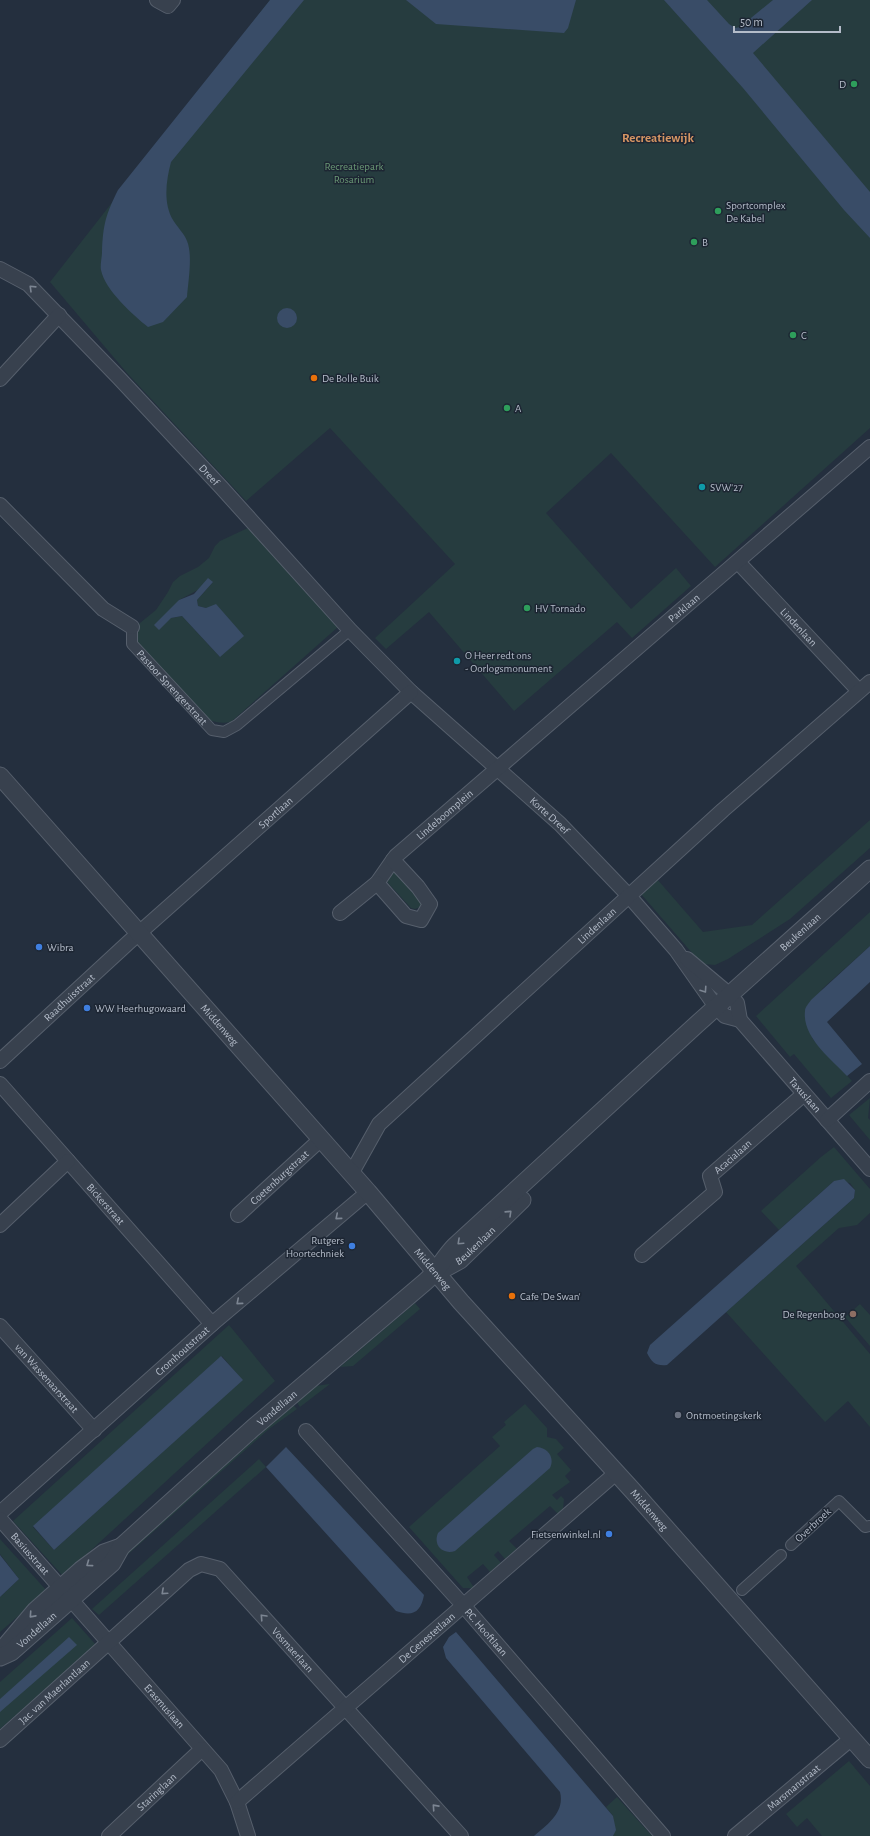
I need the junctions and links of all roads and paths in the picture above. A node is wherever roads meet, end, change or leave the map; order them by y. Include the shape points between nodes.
1 (157, 0) edge
2 (173, 0) edge
3 (0, 269) edge
4 (59, 315) junction
5 (0, 379) edge
6 (870, 447) edge
7 (0, 505) edge
8 (738, 562) junction
9 (132, 627) joint
10 (350, 630) junction
11 (870, 682) edge
12 (411, 692) junction
13 (859, 692) junction
14 (497, 768) junction
15 (0, 776) edge
16 (393, 860) junction
17 (870, 869) edge
18 (870, 880) edge
19 (377, 883) junction
20 (629, 896) junction
21 (340, 913) dead end
22 (139, 934) junction
23 (676, 950) junction
24 (732, 998) junction
25 (719, 1010) junction
26 (740, 1020) junction
27 (0, 1061) edge
28 (870, 1082) edge
29 (0, 1084) edge
30 (804, 1094) junction
31 (826, 1120) junction
32 (320, 1140) junction
33 (68, 1161) junction
34 (870, 1169) edge
35 (351, 1174) junction
36 (368, 1192) junction
37 (238, 1215) dead end
38 (0, 1224) edge
39 (642, 1255) dead end
40 (436, 1273) junction
41 (212, 1324) junction
42 (0, 1326) edge
43 (94, 1430) junction
44 (306, 1431) dead end
45 (616, 1473) junction
46 (0, 1513) edge
47 (0, 1519) edge
48 (870, 1526) edge
49 (791, 1545) dead end
50 (781, 1555) dead end
51 (742, 1590) dead end
52 (66, 1594) junction
53 (463, 1605) junction
54 (107, 1642) junction
55 (0, 1654) edge
56 (0, 1657) edge
57 (345, 1708) junction
58 (852, 1738) junction
59 (0, 1740) edge
60 (202, 1749) junction
61 (870, 1758) edge
62 (237, 1802) junction
63 (111, 1835) edge
64 (248, 1836) edge
65 (461, 1836) edge
66 (663, 1836) edge
67 (735, 1836) edge

1 - 2 street via 168,6
4 -> 3 street, Dreef via 28,284
4 - 5 street
4 - 10 street, Dreef via 216,481
6 - 8 street, Parklaan
7 - 9 street, Pastoor Sprengerstraat via 103,609
8 - 13 street, Lindenlaan
8 - 14 street, Parklaan
9 - 10 street, Pastoor Sprengerstraat via 132,644 212,730 224,732 237,725
10 - 12 street, Dreef
11 - 13 street, Lindenlaan
12 - 14 street, Korte Dreef
12 - 22 street, Sportlaan
13 - 20 street, Lindenlaan
14 - 16 street, Lindeboomplein
14 - 20 street, Korte Dreef via 560,824
15 - 22 street, Middenweg
16 - 19 street, Lindeboomplein
16 - 19 street via 430,904 421,920 406,916
17 - 24 street, Beukenlaan
18 - 24 street, Beukenlaan
19 - 21 street, Lindeboomplein
20 - 23 street, Korte Dreef
20 - 35 street, Lindenlaan via 379,1124
22 - 27 street, Raadhuisstraat
22 - 32 street, Middenweg
23 - 24 street, Korte Dreef
23 -> 25 street, Korte Dreef
24 - 25 street, Beukenlaan
24 - 26 street, Taxuslaan
25 - 26 street via 724,1016
25 - 40 street, Beukenlaan via 460,1260
26 - 30 street, Taxuslaan
28 - 31 street
29 - 33 street, Bickerstraat
30 - 31 street, Taxuslaan
30 - 39 street, Acacialaan via 710,1176 715,1192
31 - 34 street, Taxuslaan
32 - 35 street, Middenweg
32 - 37 street, Coetenburgstraat
33 - 38 street
33 - 41 street, Bickerstraat
35 - 36 street, Middenweg
36 - 40 street, Middenweg
36 -> 41 street, Cromhoutstraat
40 - 45 street, Middenweg
40 - 52 street, Vondellaan via 253,1428 121,1547 104,1553 81,1570
41 - 43 street, Cromhoutstraat
42 - 43 street, van Wassenaarstraat
43 - 46 street, Cromhoutstraat
44 - 53 street, P.C. Hooftlaan
45 - 53 street, De Genestetlaan
45 - 58 street, Middenweg
47 - 52 street, Basiusstraat
48 - 49 street, Overbroek via 865,1527 839,1501
50 - 51 street
52 - 54 street, Erasmuslaan
52 -> 55 street, Vondellaan via 36,1610
52 - 56 street, Vondellaan via 11,1652
53 - 57 street, De Genestetlaan
53 - 66 street, P.C. Hooftlaan
57 -> 54 street, Vosmaerlaan via 220,1569 201,1564 189,1570
54 - 59 street, Jac. van Maerlantlaan
54 - 60 street, Erasmuslaan
57 - 62 street, De Genestetlaan
65 -> 57 street, Vosmaerlaan
58 - 61 street, Middenweg
58 - 67 street, Marsmanstraat
60 - 62 street, Erasmuslaan via 224,1774
60 - 63 street, Staringlaan
62 - 64 street, Erasmuslaan

